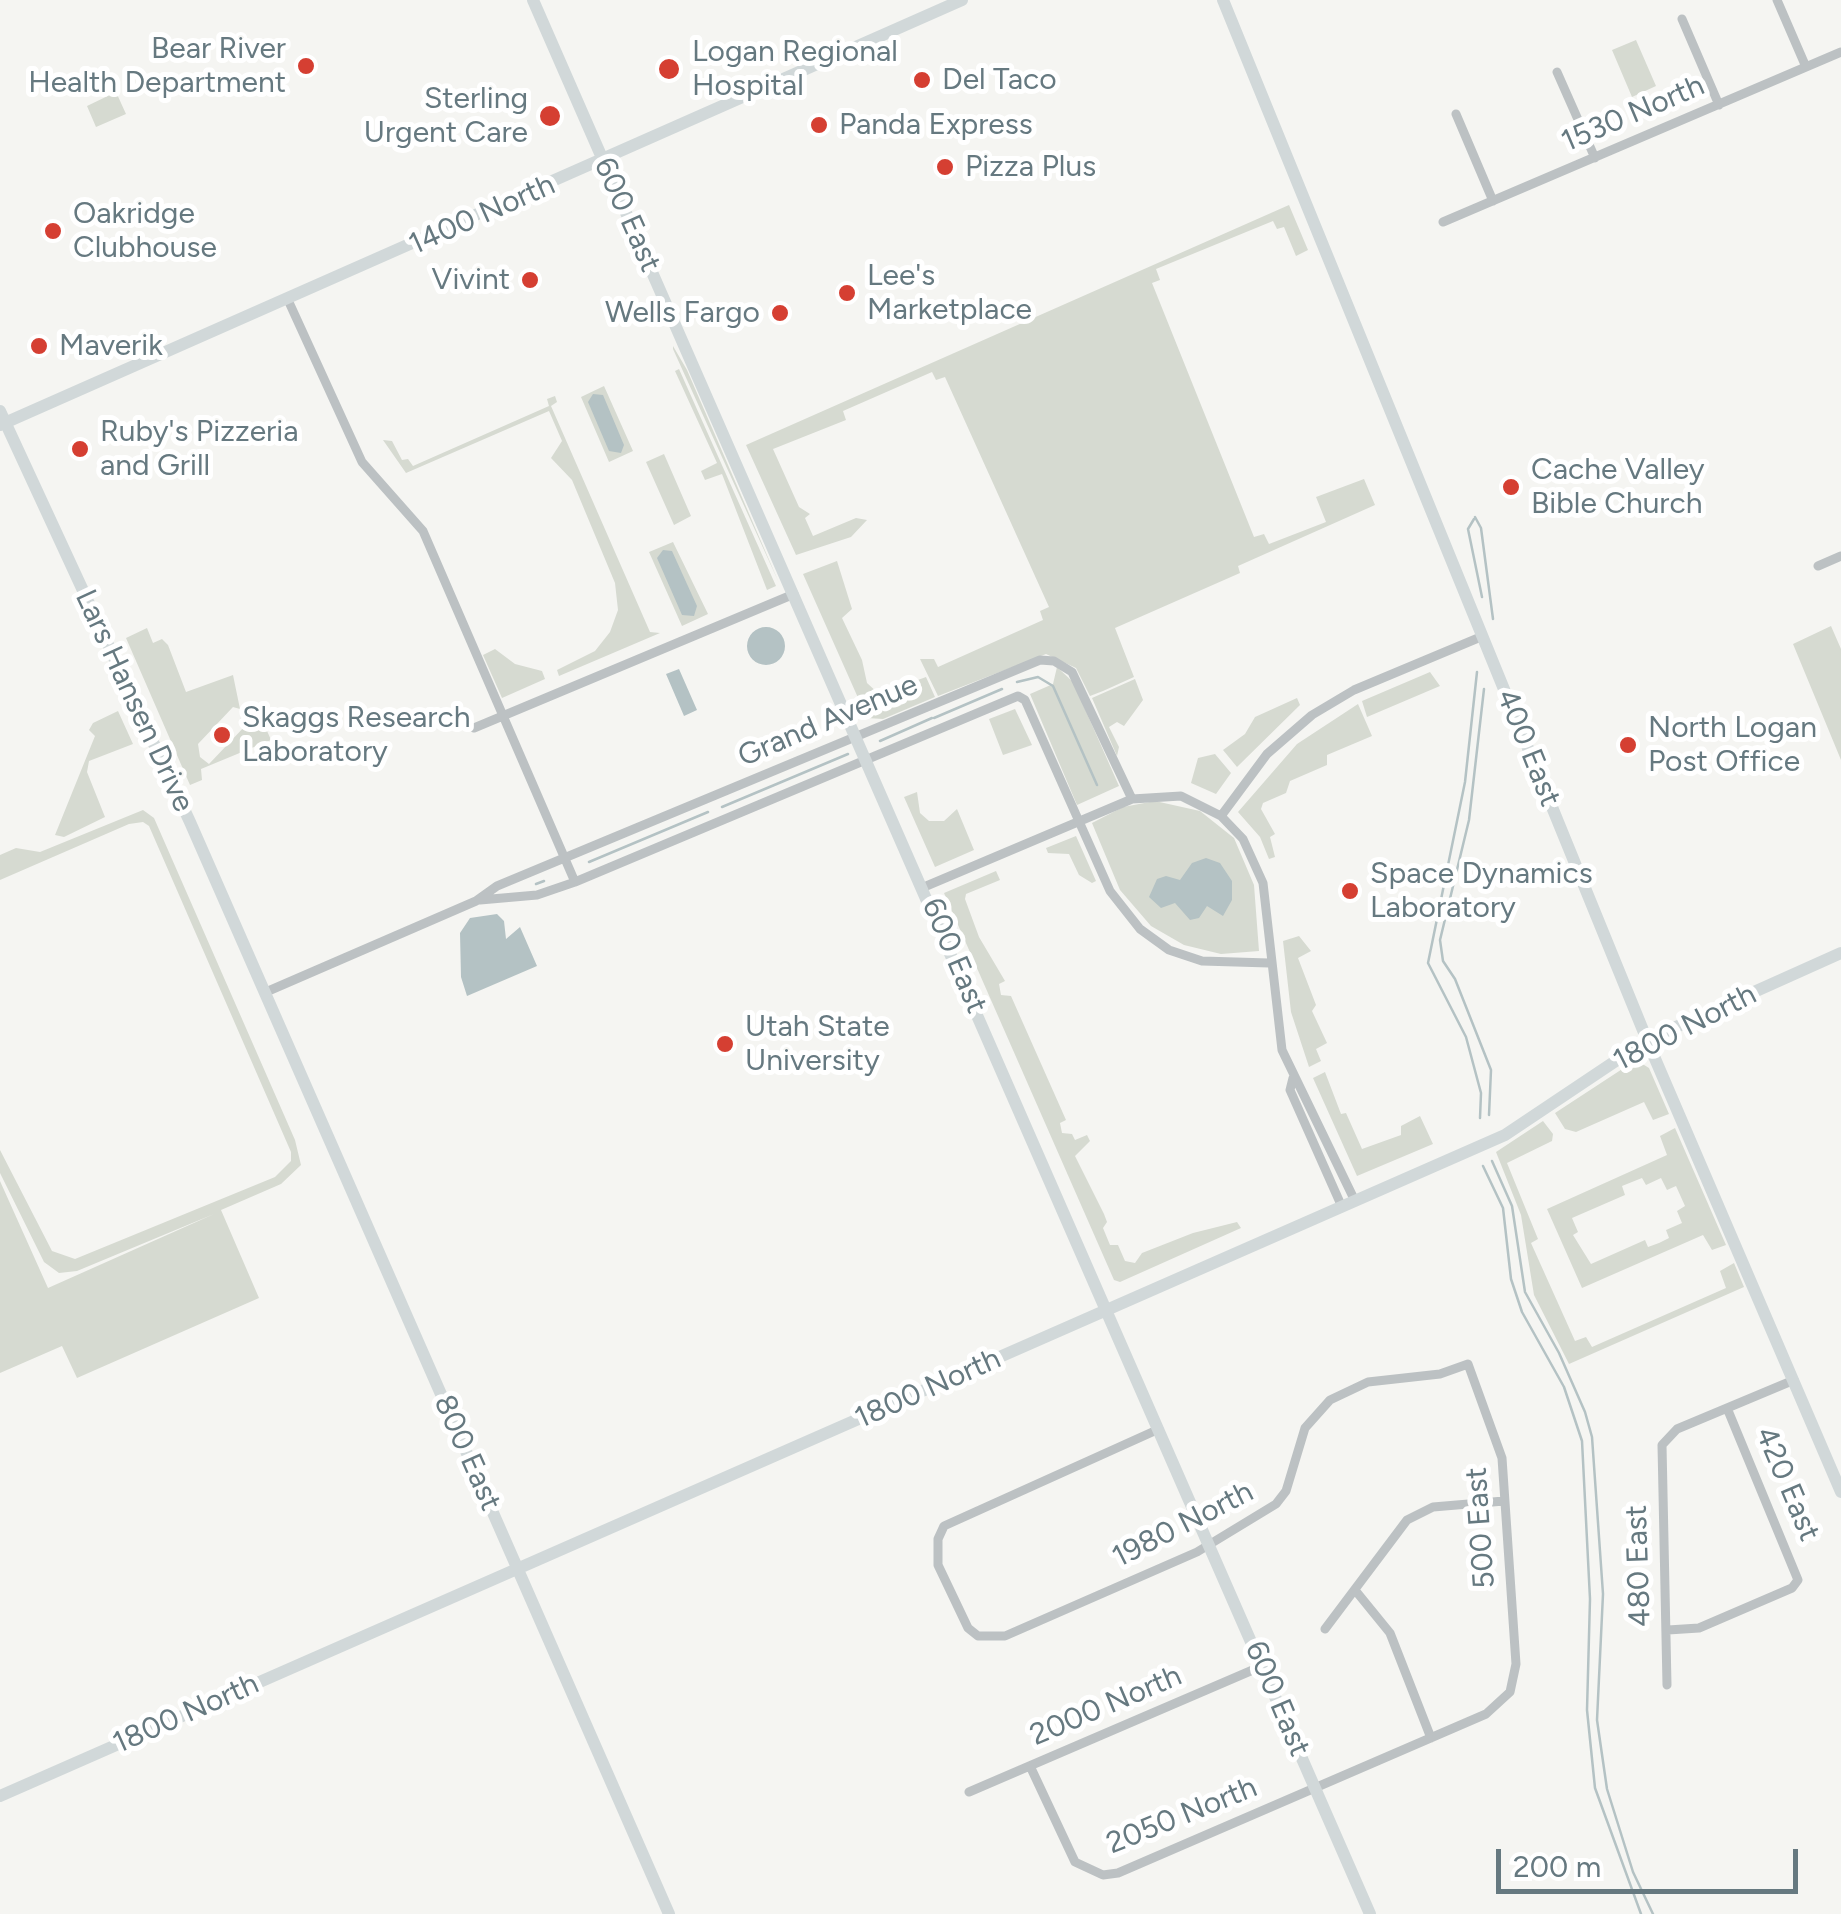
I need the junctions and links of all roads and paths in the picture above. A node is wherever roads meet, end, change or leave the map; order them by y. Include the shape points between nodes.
1 (533, 0) edge
2 (962, 0) edge
3 (1223, 0) edge
4 (1777, 0) edge
5 (1682, 19) dead end
6 (1841, 52) edge
7 (1806, 67) junction
8 (1558, 72) dead end
9 (1719, 105) junction
10 (1456, 114) dead end
11 (1595, 158) junction
12 (603, 161) junction
13 (1493, 200) junction
14 (1444, 222) dead end
15 (288, 300) junction
16 (2, 420) edge
17 (1841, 556) edge
18 (1818, 566) dead end
19 (794, 594) junction
20 (1482, 636) junction
21 (502, 717) junction
22 (474, 728) dead end
23 (857, 736) junction
24 (867, 759) junction
25 (1132, 799) junction
26 (1221, 816) junction
27 (1078, 821) junction
28 (564, 858) junction
29 (574, 882) junction
30 (924, 887) junction
31 (476, 901) junction
32 (1841, 954) edge
33 (1269, 963) junction
34 (266, 992) junction
35 (1647, 1040) junction
36 (1348, 1204) junction
37 (1108, 1310) junction
38 (1468, 1364) joint
39 (1794, 1380) junction
40 (1728, 1408) junction
41 (1160, 1430) junction
42 (1841, 1492) edge
43 (1504, 1501) junction
44 (1210, 1544) junction
45 (518, 1570) junction
46 (1356, 1590) junction
47 (1325, 1628) dead end
48 (1668, 1630) junction
49 (1262, 1666) junction
50 (1667, 1685) dead end
51 (1510, 1692) joint
52 (1431, 1738) junction
53 (1030, 1766) junction
54 (1316, 1788) junction
55 (969, 1792) dead end
56 (0, 1796) edge
57 (669, 1914) edge
58 (1370, 1914) edge

1 - 12 street, 600 East
2 - 12 street, 1400 North
3 - 20 street, 400 East
4 - 7 street
5 - 9 street
6 - 7 street, 1530 North
7 - 9 street, 1530 North
8 - 11 street
9 - 11 street, 1530 North
10 - 13 street
11 - 13 street, 1530 North
12 - 15 street, 1400 North
12 - 19 street, 600 East
13 - 14 street, 1530 North
15 - 16 street, 1400 North
15 - 21 street via 362,462 423,532
16 - 34 street, Lars Hansen Drive
17 - 18 street
19 - 21 street
19 - 23 street, 600 East
20 - 26 street via 1312,715 1267,754
20 - 35 street, 400 East
21 - 22 street
21 - 28 street
23 - 24 street, 600 East
23 - 25 street, Grand Avenue via 1029,664 1054,661 1076,679
23 - 28 street, Grand Avenue
24 - 27 street, Grand Avenue via 1022,697
24 - 29 street, Grand Avenue
24 - 30 street, 600 East
25 - 26 street via 1182,796
25 - 27 street
26 - 33 street via 1243,839 1262,883
27 - 30 street
27 - 33 street via 1110,891 1140,930 1202,962
28 - 29 street
28 - 31 street, Grand Avenue
29 - 31 street, Grand Avenue
30 - 37 street, 600 East
31 - 34 street, Grand Avenue
32 - 35 street, 1800 North
33 - 36 street via 1290,1090
34 - 45 street, 800 East
35 - 36 street, 1800 North via 1504,1135
35 - 39 street, 400 East
36 - 37 street, 1800 North
37 - 41 street, 600 East
37 - 45 street, 1800 North
38 - 43 street, 500 East via 1495,1428
38 - 44 street, 1980 North via 1368,1382 1330,1400 1305,1428 1276,1504
39 - 40 street
39 - 42 street, 400 East
40 - 48 street, 480 East via 1677,1429 1662,1445
40 - 48 street, 420 East via 1798,1580 1699,1628
41 - 44 street, 600 East
41 - 44 street, 1980 North via 944,1526 938,1565 961,1618 978,1636 1005,1636
43 - 46 street via 1420,1511 1397,1531
43 - 51 street, 500 East via 1516,1664
44 - 49 street, 600 East
45 - 56 street, 1800 North
45 - 57 street, 800 East
46 - 47 street
46 - 52 street via 1390,1633
48 - 50 street, 480 East
49 - 53 street, 2000 North
49 - 54 street, 600 East
51 - 52 street, 2050 North via 1486,1714
52 - 54 street, 2050 North
53 - 54 street, 2050 North via 1068,1851 1086,1870 1118,1873
53 - 55 street, 2000 North
54 - 58 street, 600 East

